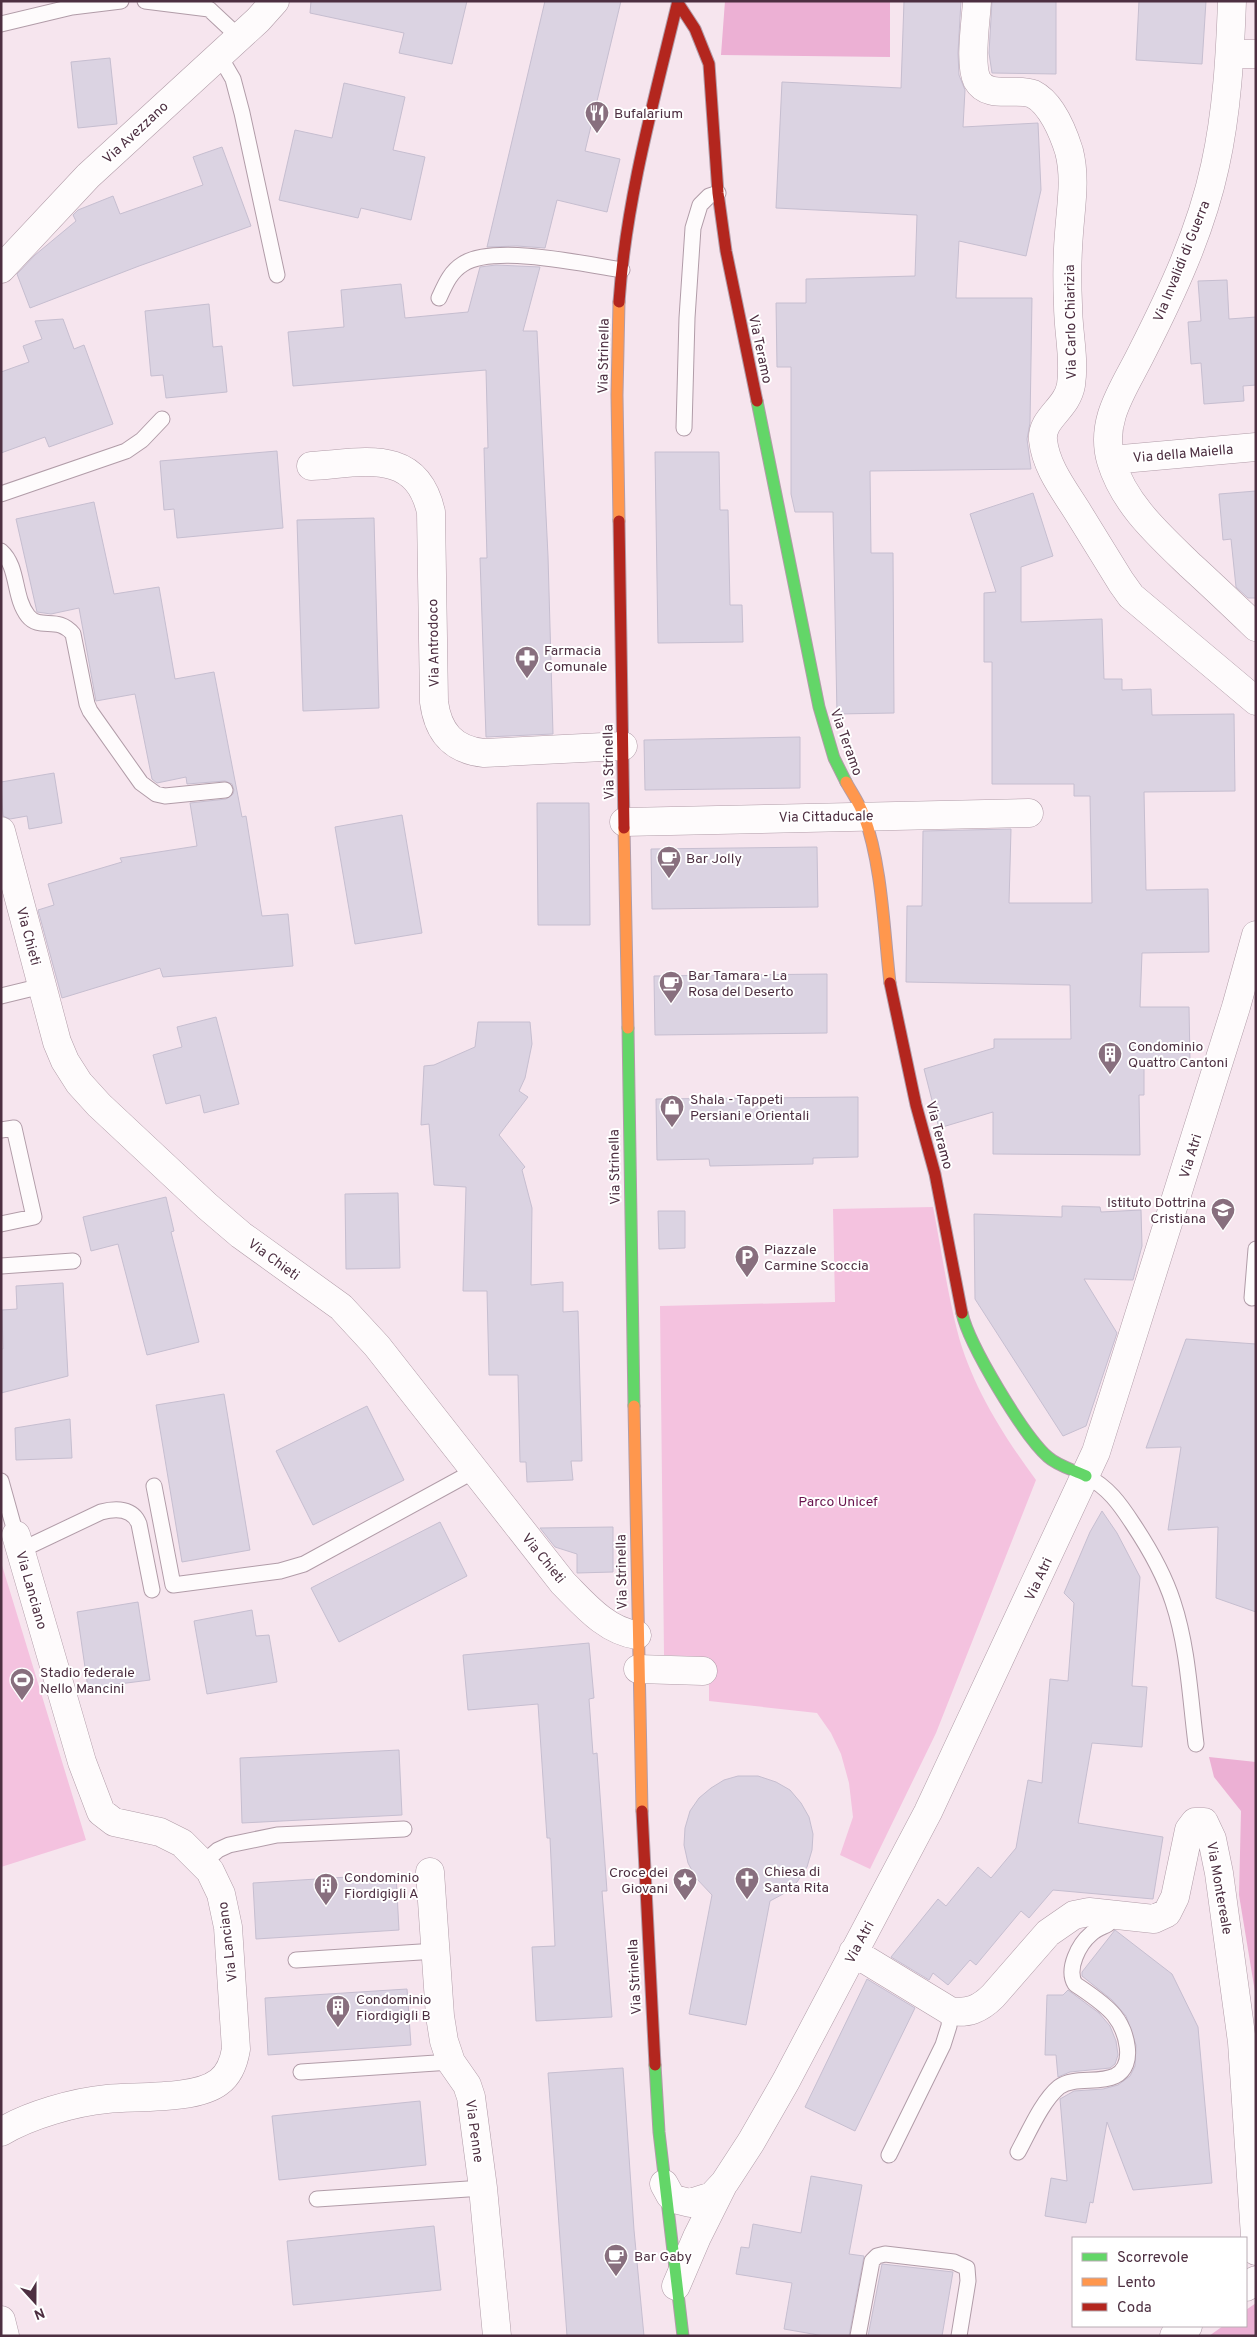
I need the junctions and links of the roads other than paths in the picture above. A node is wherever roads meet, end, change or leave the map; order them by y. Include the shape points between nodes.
1 (113, 1) edge
2 (121, 1) edge
3 (145, 1) edge
4 (275, 1) edge
5 (977, 1) edge
6 (1232, 1) edge
7 (678, 2) edge
8 (212, 5) edge
9 (1, 24) edge
10 (239, 36) junction
11 (1243, 54) edge
12 (220, 55) junction
13 (718, 193) junction
14 (1, 269) edge
15 (622, 270) junction
16 (277, 275) dead end
17 (439, 298) dead end
18 (162, 419) dead end
19 (684, 428) dead end
20 (1256, 447) edge
21 (1111, 460) junction
22 (311, 466) dead end
23 (1, 494) edge
24 (1, 550) edge
25 (1256, 627) edge
26 (1256, 701) edge
27 (622, 746) junction
28 (225, 790) dead end
29 (1029, 813) dead end
30 (864, 815) junction
31 (624, 822) junction
32 (1, 831) edge
33 (1256, 935) edge
34 (1251, 972) edge
35 (42, 986) junction
36 (1, 996) edge
37 (1, 1130) edge
38 (1, 1224) edge
39 (1256, 1249) edge
40 (73, 1262) dead end
41 (1, 1266) edge
42 (1252, 1298) dead end
43 (476, 1470) junction
44 (1086, 1476) junction
45 (1, 1481) edge
46 (154, 1486) dead end
47 (19, 1543) junction
48 (152, 1590) dead end
49 (637, 1635) junction
50 (638, 1669) junction
51 (703, 1671) dead end
52 (1196, 1744) dead end
53 (404, 1828) dead end
54 (204, 1863) junction
55 (430, 1872) dead end
56 (1112, 1914) junction
57 (436, 1951) junction
58 (854, 1952) junction
59 (296, 1960) dead end
60 (950, 2011) junction
61 (451, 2062) junction
62 (301, 2072) dead end
63 (1, 2132) edge
64 (1018, 2152) dead end
65 (889, 2155) dead end
66 (664, 2184) junction
67 (483, 2188) junction
68 (317, 2199) dead end
69 (706, 2204) junction
70 (669, 2227) junction
71 (1256, 2251) edge
72 (676, 2286) junction
73 (1, 2320) edge
74 (1187, 2327) edge
75 (5, 2336) edge
76 (497, 2336) edge
77 (683, 2336) edge
78 (858, 2336) edge
79 (959, 2336) edge
80 (1174, 2336) edge

1 - 2 lane
1 - 9 lane
3 - 8 lane
4 - 10 street, Via Avezzano
5 - 26 street, Via Carlo Chiarizia via 974,67 977,79 991,91 1026,92 1042,100 1061,130 1072,164 1068,306 1071,383 1066,401 1044,428 1043,441 1050,465 1131,596
6 - 11 street, Via Invalidi di Guerra
7 - 13 main road, Via Teramo via 695,29 709,64
7 - 15 main road, Via Strinella via 642,150
8 - 10 lane
10 - 12 street, Via Avezzano
11 - 21 street, Via Invalidi di Guerra via 1209,191 1183,264 1112,411 1108,429
12 - 14 street, Via Avezzano via 88,176
12 - 16 lane via 233,79 242,112
13 - 19 lane via 700,205 693,228
13 - 30 main road, Via Teramo via 732,282 819,707 837,765
15 - 17 lane via 524,256 476,258 454,270
15 - 27 main road, Via Strinella via 617,411
18 - 23 lane via 126,451
20 - 21 street, Via della Maiella
21 - 25 street, Via Invalidi di Guerra via 1124,492 1152,528
22 - 27 street, Via Antrodoco via 393,465 406,470 424,489 430,512 434,702 440,727 451,742 466,750 484,753
24 - 28 lane via 10,562 27,615 38,622 60,623 73,634 86,704 141,783 156,794 165,796
27 - 31 main road, Via Strinella
29 - 30 street, Via Cittaducale
30 - 31 street, Via Cittaducale
30 - 44 main road, Via Teramo via 878,877 890,983 916,1105 935,1174 963,1317 986,1367 1033,1442 1050,1459
31 - 49 main road, Via Strinella
32 - 35 street, Via Chieti
33 - 34 street, Via Atri
34 - 44 street, Via Atri via 1106,1424
35 - 36 lane
35 - 43 street, Via Chieti via 65,1061 98,1105 241,1235 348,1313
37 - 38 lane via 14,1128 34,1217
39 - 42 lane
40 - 41 lane
43 - 46 lane via 304,1564 280,1572 173,1585
43 - 49 street, Via Chieti via 585,1606 620,1632
44 - 52 lane via 1104,1486 1117,1501 1168,1585 1184,1647
44 - 58 street, Via Atri via 928,1812
45 - 47 lane
47 - 48 lane via 101,1512 128,1511 139,1524
47 - 54 street, Via Lanciano via 82,1762 101,1812 120,1824 166,1834 182,1843
49 - 50 main road, Via Strinella
50 - 51 street
50 - 66 main road, Via Strinella via 645,1903
53 - 54 lane via 277,1835 229,1845
54 - 63 street, Via Lanciano via 221,1894 227,1918 236,2043 234,2058 226,2075 201,2091 104,2099 20,2122
55 - 57 street, Via Penne
56 - 60 street, Via Montereale via 1085,1912 1062,1922 1048,1933 984,2005 968,2012
56 - 64 lane via 1109,1923 1092,1932 1084,1941 1072,1965 1071,1978 1114,2015 1125,2037 1128,2052 1125,2066 1116,2076 1061,2086 1049,2098
56 - 71 street, Via Montereale via 1154,1919 1164,1916 1175,1897 1188,1830 1195,1822 1204,1822 1212,1839 1219,1873 1242,2042
57 - 59 lane
57 - 61 street, Via Penne via 441,2024
58 - 60 street
58 - 69 street, Via Atri via 772,2106 725,2182
60 - 65 lane via 943,2046
61 - 62 lane
61 - 67 street, Via Penne via 470,2092
66 - 69 street via 677,2201
66 - 70 main road, Via Strinella
67 - 68 lane
67 - 76 street, Via Penne
69 - 70 street, Via Atri via 680,2213
69 - 72 street
70 - 72 main road, Via Strinella
72 - 77 main road, Via Strinella
73 - 75 street
74 - 80 street
78 - 79 lane via 872,2261 876,2256 885,2254 954,2262 967,2268 968,2281

